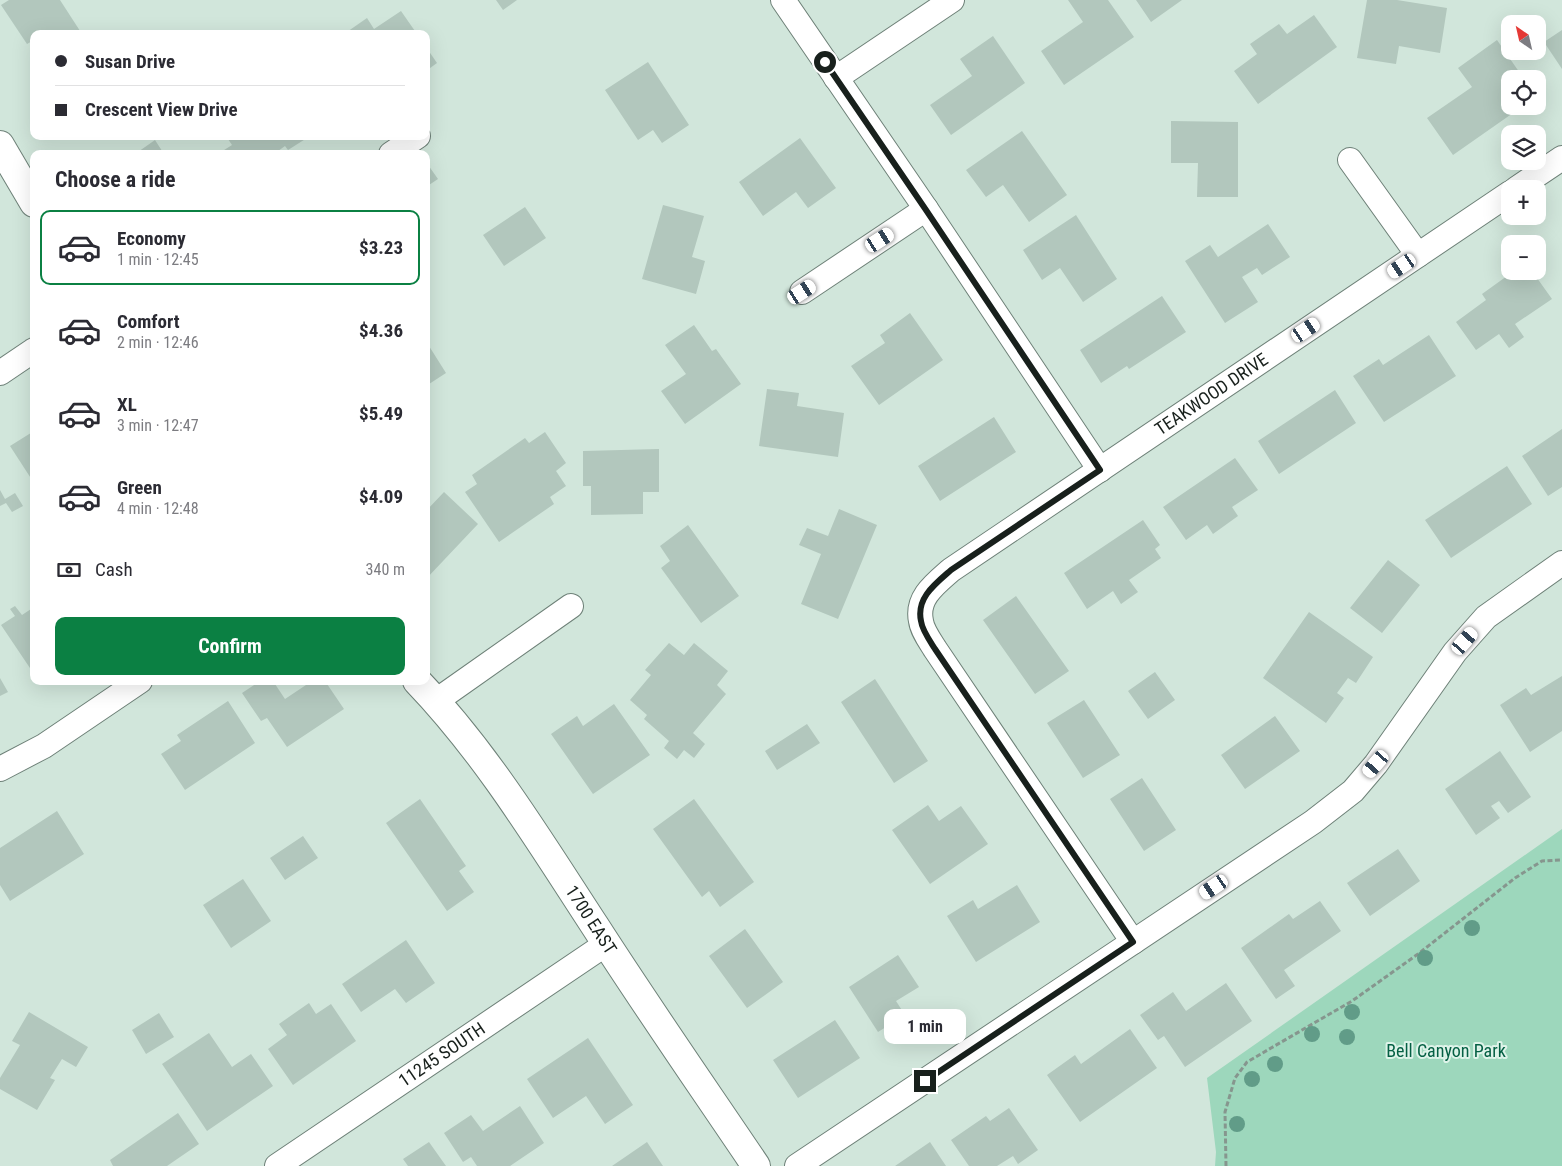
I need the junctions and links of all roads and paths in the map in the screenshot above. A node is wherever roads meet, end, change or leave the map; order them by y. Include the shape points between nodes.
1 (783, 0) edge
2 (952, 0) edge
3 (836, 78) junction
4 (412, 140) edge
5 (0, 144) edge
6 (397, 150) edge
7 (1562, 158) edge
8 (1350, 160) dead end
9 (1529, 180) edge
10 (30, 196) edge
11 (1501, 199) edge
12 (926, 210) junction
13 (1418, 255) junction
14 (802, 292) dead end
15 (30, 353) edge
16 (0, 373) edge
17 (1100, 470) junction
18 (1562, 563) edge
19 (572, 606) dead end
20 (134, 685) edge
21 (421, 685) edge
22 (436, 701) junction
23 (0, 769) edge
24 (1562, 860) edge
25 (1133, 942) junction
26 (606, 944) junction
27 (277, 1166) edge
28 (756, 1166) edge
29 (797, 1166) edge
30 (1226, 1166) edge

1 - 3 street
2 - 3 street
3 - 12 street
4 - 6 street
5 - 10 main road
7 - 9 street
8 - 13 street
11 - 13 street, TEAKWOOD DRIVE
12 - 14 street
12 - 17 street
13 - 17 street, TEAKWOOD DRIVE
15 - 16 street
17 - 25 street, TEAKWOOD DRIVE via 933,585 921,602 920,622
18 - 25 street via 1486,617 1455,652 1376,764 1353,791
19 - 22 street
20 - 23 street via 44,746
21 - 22 main road, 1700 EAST
22 - 26 main road, 1700 EAST via 508,792
24 - 30 path via 1542,861 1514,878 1352,1001 1247,1062 1235,1078 1225,1112
25 - 29 street
26 - 27 street, 11245 SOUTH
26 - 28 main road, 1700 EAST

